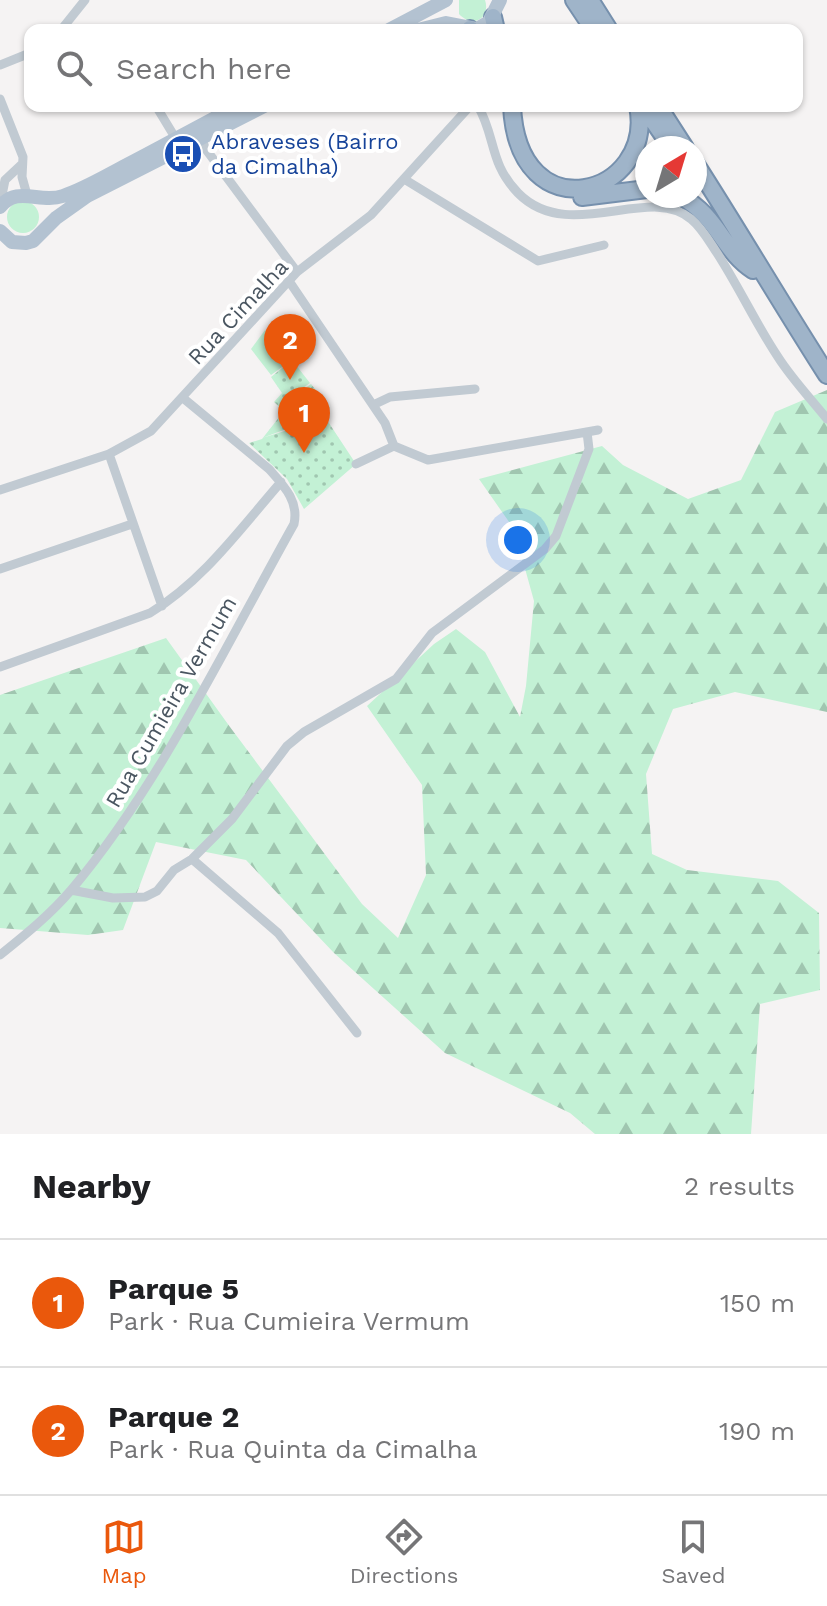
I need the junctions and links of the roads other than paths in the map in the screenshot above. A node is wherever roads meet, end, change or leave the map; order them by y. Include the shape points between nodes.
1 (448, 0) edge
2 (574, 0) edge
3 (590, 0) edge
4 (83, 1) edge
5 (66, 24) edge
6 (401, 24) edge
7 (461, 24) edge
8 (590, 24) edge
9 (605, 24) edge
10 (24, 55) edge
11 (0, 65) edge
12 (0, 99) edge
13 (160, 112) edge
14 (227, 112) edge
15 (253, 112) edge
16 (465, 112) edge
17 (480, 112) edge
18 (505, 112) edge
19 (513, 112) edge
20 (640, 112) edge
21 (645, 112) edge
22 (662, 112) edge
23 (663, 136) edge
24 (677, 136) edge
25 (176, 139) junction
26 (202, 139) junction
27 (21, 165) junction
28 (404, 179) junction
29 (707, 182) edge
30 (635, 190) edge
31 (31, 197) junction
32 (707, 200) edge
33 (0, 206) edge
34 (696, 208) edge
35 (0, 231) edge
36 (43, 231) junction
37 (19, 244) junction
38 (604, 245) dead end
39 (0, 246) edge
40 (297, 272) junction
41 (760, 275) junction
42 (289, 281) junction
43 (827, 375) edge
44 (475, 389) dead end
45 (183, 398) junction
46 (373, 405) junction
47 (827, 419) edge
48 (598, 430) dead end
49 (587, 432) junction
50 (394, 446) junction
51 (109, 454) junction
52 (356, 464) dead end
53 (281, 482) junction
54 (0, 490) edge
55 (132, 524) junction
56 (0, 569) edge
57 (162, 606) junction
58 (0, 667) edge
59 (192, 859) junction
60 (71, 890) junction
61 (0, 955) edge
62 (357, 1033) dead end

1 - 6 main road
1 - 7 main road
2 - 8 highway
3 - 9 highway
4 - 5 street
10 - 11 street
12 - 27 street via 23,157
13 - 25 street
14 - 25 main road
15 - 26 main road
16 - 28 street, Rua Cimalha
17 - 47 street via 496,163 518,193 538,208 591,215 658,207 690,217 743,294 778,358
18 - 30 highway via 512,157 539,187 566,198
19 - 20 highway via 529,165 543,179 573,189 611,178 626,163 635,147
21 - 23 highway
22 - 24 highway
25 - 31 main road via 61,197
26 - 36 main road via 87,196
26 - 40 street
27 - 31 street
27 - 33 street via 5,180
28 - 38 street via 538,261
28 - 40 street, Rua Cimalha via 371,215
29 - 41 highway via 751,250
31 - 33 main road via 12,196
31 - 36 main road via 44,209
32 - 41 highway
34 - 41 highway via 711,219 741,263
35 - 37 main road
36 - 37 main road via 33,241
37 - 39 main road
40 - 42 street, Rua Cimalha
41 - 43 highway
42 - 45 street, Rua Cimalha
42 - 46 street
44 - 46 street via 390,397
45 - 51 street, Rua Cimalha via 151,431
45 - 53 street
46 - 50 street
48 - 49 street
49 - 50 street via 428,460
49 - 59 street via 589,449 556,536 545,549 432,633 396,679 287,746 232,819
50 - 52 street
51 - 54 street, Rua Cimalha
51 - 55 street
53 - 57 street via 199,577
53 - 60 street, Rua Cumieira Vermum via 295,504 294,524 151,779
55 - 56 street
55 - 57 street
57 - 58 street
59 - 60 street via 145,897 113,898
59 - 62 street via 278,933
60 - 61 street, Rua Cumieira Vermum

